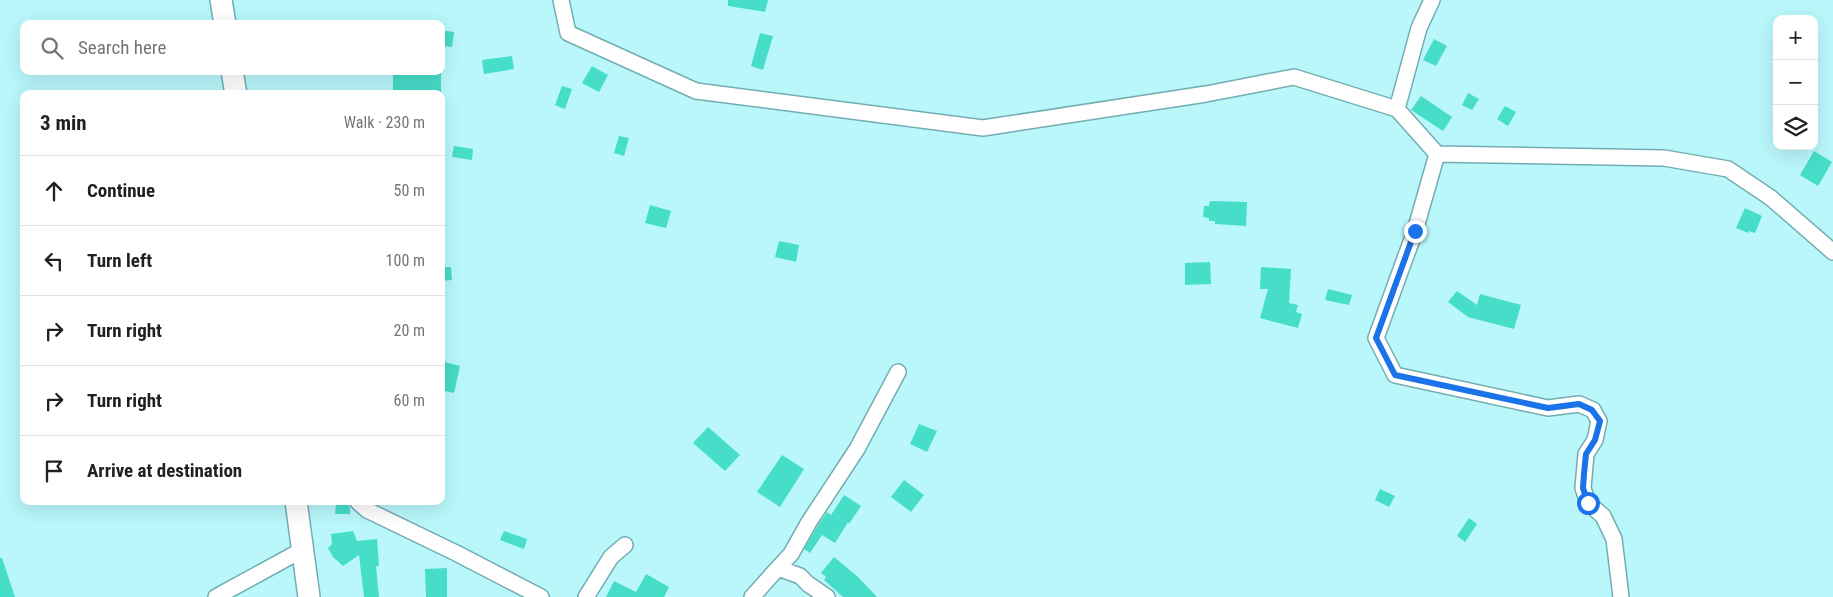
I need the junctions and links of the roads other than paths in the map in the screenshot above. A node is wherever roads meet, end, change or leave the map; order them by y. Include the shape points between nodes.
1 (221, 0) edge
2 (561, 0) edge
3 (1432, 0) edge
4 (224, 20) edge
5 (233, 75) edge
6 (235, 90) edge
7 (1397, 108) junction
8 (1437, 154) junction
9 (1833, 252) edge
10 (898, 372) dead end
11 (296, 505) edge
12 (361, 505) edge
13 (625, 545) dead end
14 (302, 550) junction
15 (778, 568) junction
16 (216, 597) edge
17 (309, 597) edge
18 (541, 597) edge
19 (586, 597) edge
20 (752, 597) edge
21 (827, 597) edge
22 (1621, 597) edge

1 - 4 main road
2 - 7 street via 568,33 696,91 725,95 982,128 1206,94 1294,77
3 - 7 street via 1419,28
5 - 6 main road
7 - 8 street
8 - 9 street via 1664,158 1728,169 1771,198
8 - 22 street via 1415,231 1376,338 1395,375 1548,408 1579,404 1592,410 1600,421 1595,440 1586,454 1583,488 1588,503 1603,516 1614,539
10 - 15 street via 857,449 808,522 791,554
11 - 14 main road
12 - 18 street
13 - 19 street via 611,557
14 - 16 street
14 - 17 main road
15 - 20 street
15 - 21 street via 800,576

